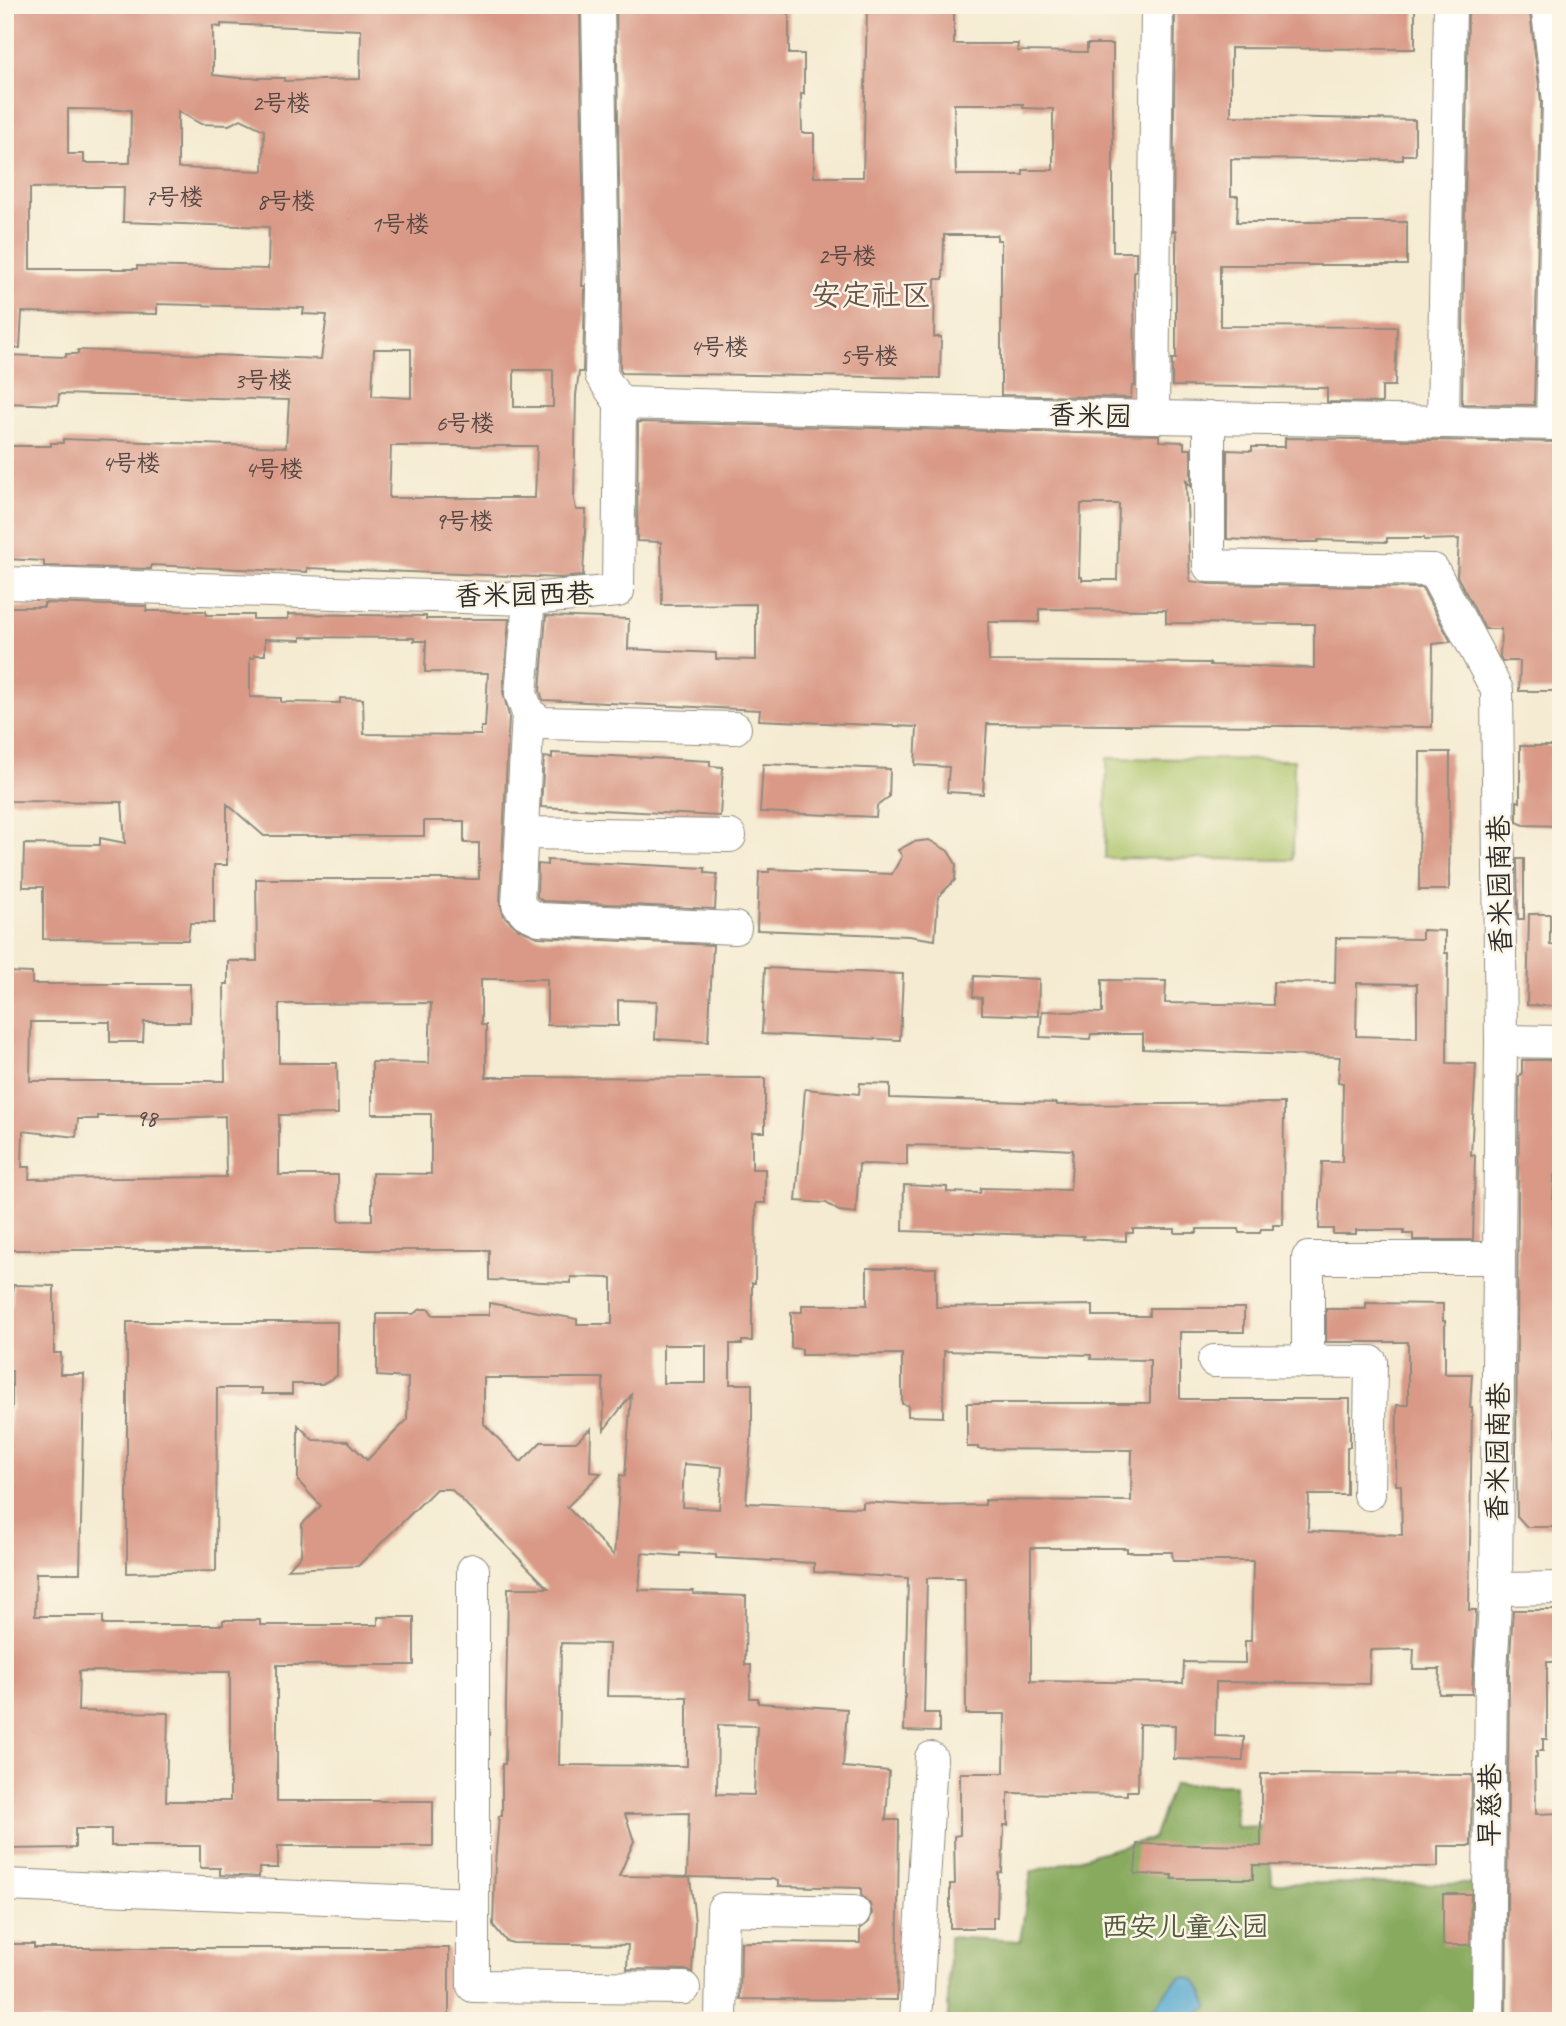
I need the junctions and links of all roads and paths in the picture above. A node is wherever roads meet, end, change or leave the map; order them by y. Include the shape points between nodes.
1 (598, 5) edge
2 (1157, 5) edge
3 (1450, 5) edge
4 (1547, 5) edge
5 (620, 403) junction
6 (1153, 417) junction
7 (1209, 417) junction
8 (1443, 422) junction
9 (1557, 424) edge
10 (5, 583) edge
11 (529, 599) junction
12 (528, 713) junction
13 (735, 729) dead end
14 (522, 833) junction
15 (730, 836) dead end
16 (735, 928) dead end
17 (1501, 1041) junction
18 (1561, 1042) edge
19 (1499, 1258) junction
20 (1214, 1361) dead end
21 (1308, 1362) junction
22 (1369, 1494) dead end
23 (473, 1570) dead end
24 (1561, 1588) edge
25 (1496, 1589) junction
26 (931, 1758) dead end
27 (5, 1885) edge
28 (473, 1904) junction
29 (854, 1912) dead end
30 (684, 1988) dead end
31 (721, 2021) edge
32 (916, 2021) edge
33 (1488, 2021) edge

1 - 5 street via 601,375
2 - 6 street
3 - 8 street
4 - 9 street via 1559,101
5 - 6 street, 香米园
5 - 11 street, 香米园西巷 via 618,591
6 - 7 street, 香米园
7 - 8 street, 香米园
7 - 17 street, 香米园南巷 via 1209,566 1433,570 1497,690
8 - 9 street, 香米园
10 - 11 street, 香米园西巷
11 - 12 street via 521,694
12 - 13 street via 542,723
12 - 14 street
14 - 15 street
14 - 16 street via 517,904 539,919
17 - 18 street
17 - 19 street, 香米园南巷
19 - 21 street via 1308,1258
19 - 25 street, 香米园南巷
20 - 21 street
21 - 22 street via 1371,1363
23 - 28 street
24 - 25 street
25 - 33 street, 早慈巷
26 - 32 street
27 - 28 street
28 - 30 street via 473,1986
29 - 31 street via 723,1909

